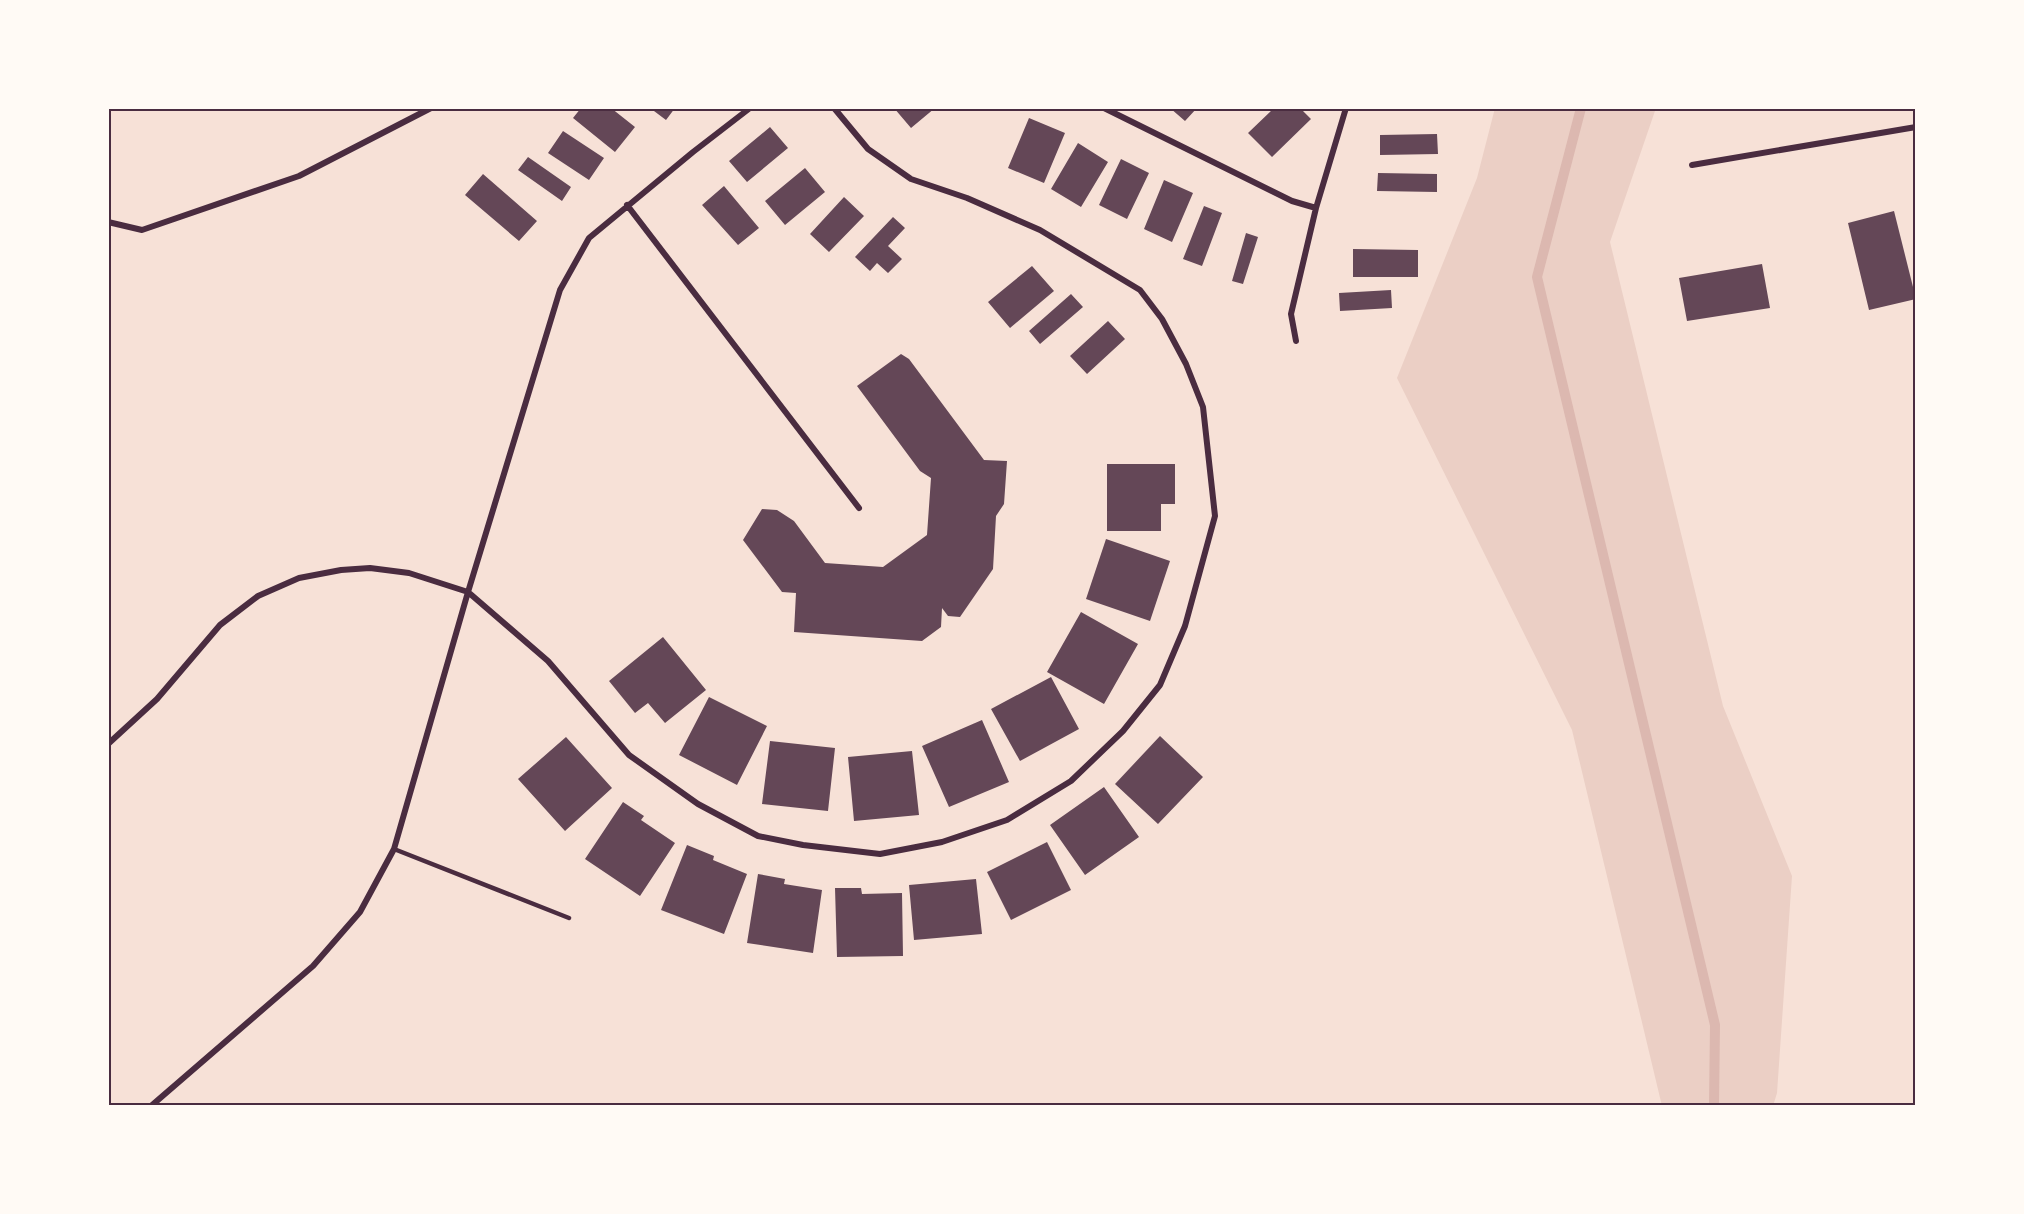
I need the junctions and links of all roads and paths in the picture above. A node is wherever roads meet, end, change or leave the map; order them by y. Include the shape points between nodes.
1 (431, 108) edge
2 (750, 108) edge
3 (834, 108) edge
4 (1104, 108) edge
5 (1346, 108) edge
6 (1916, 127) edge
7 (1692, 165) dead end
8 (627, 205) junction
9 (1316, 208) junction
10 (108, 222) edge
11 (1296, 341) dead end
12 (860, 508) dead end
13 (468, 592) junction
14 (108, 744) edge
15 (394, 849) junction
16 (569, 918) dead end
17 (151, 1106) edge

1 - 10 street via 299,176 142,230
2 - 8 street
3 - 13 street via 868,149 911,179 1040,230 1140,290 1162,319 1203,407 1215,516 1185,626 1160,685 1123,731 1071,781 1007,820 942,842 880,854 803,845 758,836 698,804 629,755 548,661
4 - 9 street via 1292,201
5 - 9 street
6 - 7 street
8 - 12 street
8 - 13 street via 589,238 560,290
9 - 11 street via 1291,314
13 - 14 street via 409,573 370,568 299,578 258,596 220,625 157,699
13 - 15 street
15 - 16 lane
15 - 17 street via 360,912 313,966

